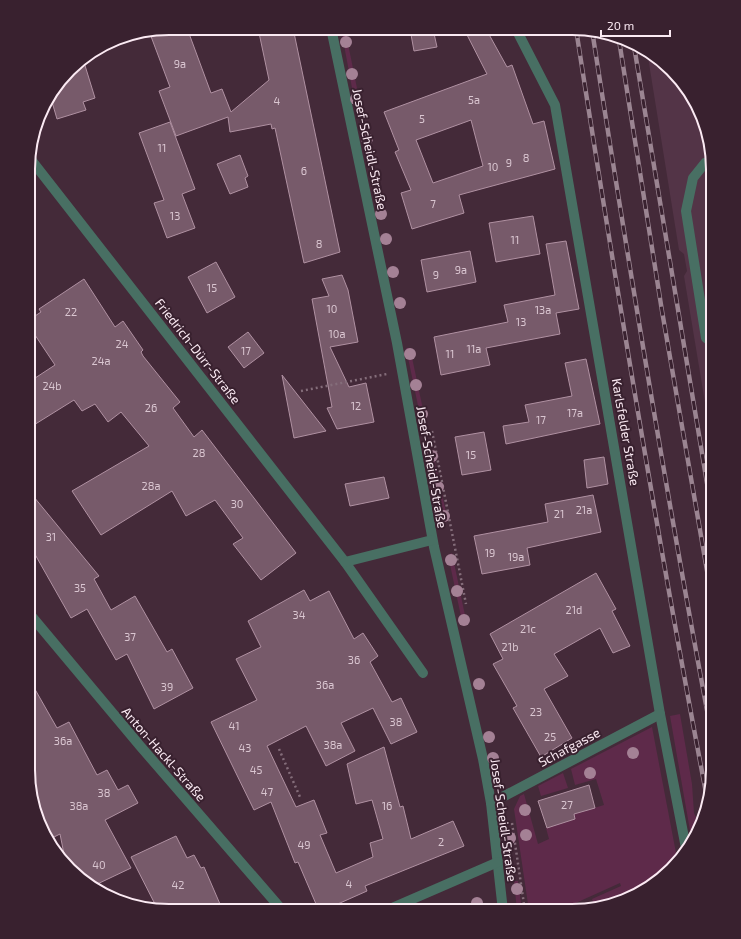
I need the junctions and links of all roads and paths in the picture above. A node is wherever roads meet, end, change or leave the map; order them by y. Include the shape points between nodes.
1 (332, 35) edge
2 (519, 35) edge
3 (706, 163) edge
4 (35, 164) edge
5 (706, 338) edge
6 (402, 372) junction
7 (301, 391) dead end
8 (432, 430) dead end
9 (432, 540) junction
10 (345, 562) junction
11 (467, 606) dead end
12 (35, 620) edge
13 (423, 673) dead end
14 (660, 714) junction
15 (279, 749) dead end
16 (507, 794) junction
17 (300, 797) dead end
18 (491, 803) junction
19 (685, 842) edge
20 (498, 862) junction
21 (277, 904) edge
22 (401, 904) edge
23 (502, 904) edge
24 (525, 904) edge

1 - 6 street, Josef-Scheidl-Straße
2 - 14 street, Karlsfelder Straße via 555,105
3 - 5 street via 693,178 686,211
4 - 10 street, Friedrich-Dürr-Straße
6 - 7 path
6 - 9 street, Josef-Scheidl-Straße
8 - 11 path
9 - 10 street
9 - 18 street, Josef-Scheidl-Straße
10 - 13 street, Friedrich-Dürr-Straße
12 - 21 street, Anton-Hackl-Straße
14 - 16 street, Schafgasse
14 - 19 street, Karlsfelder Straße
15 - 17 path
16 - 18 street, Schafgasse
16 - 24 path
18 - 20 street, Josef-Scheidl-Straße
20 - 22 street
20 - 23 street, Josef-Scheidl-Straße

